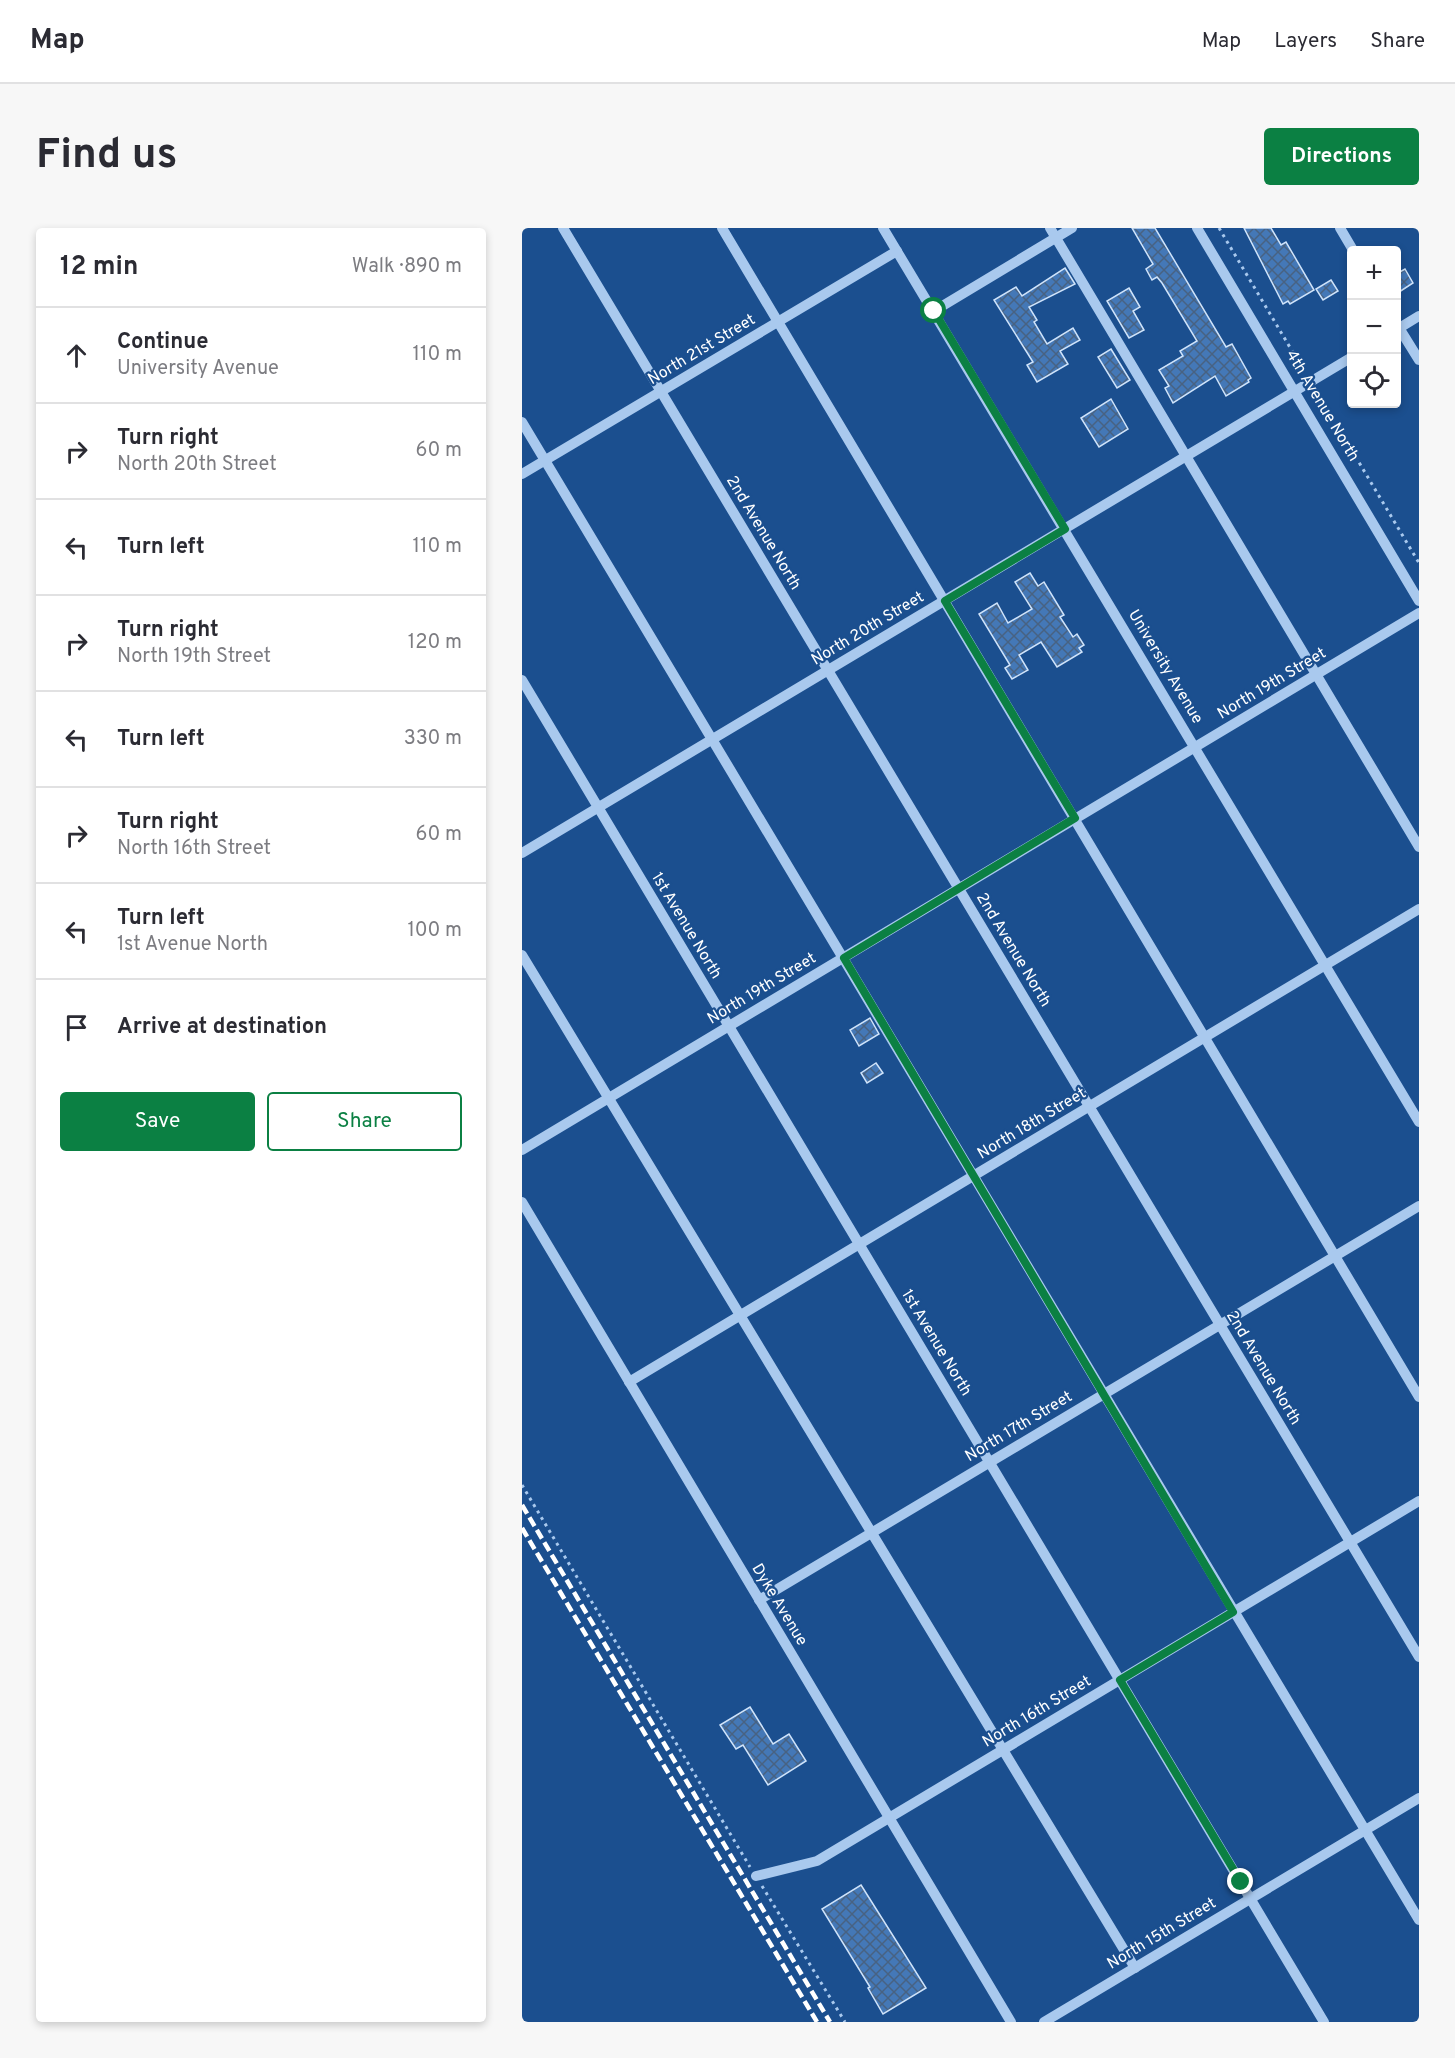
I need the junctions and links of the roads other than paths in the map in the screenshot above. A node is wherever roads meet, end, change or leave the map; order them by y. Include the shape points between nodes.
1 (563, 228) edge
2 (722, 228) edge
3 (883, 228) edge
4 (1071, 228) edge
5 (1197, 228) edge
6 (1340, 228) edge
7 (1053, 233) edge
8 (1351, 246) edge
9 (897, 251) junction
10 (934, 311) junction
11 (1419, 316) edge
12 (778, 322) junction
13 (1401, 325) edge
14 (1401, 332) edge
15 (1347, 360) edge
16 (1419, 360) edge
17 (1295, 391) junction
18 (662, 392) junction
19 (522, 422) edge
20 (1186, 456) junction
21 (545, 461) junction
22 (522, 474) edge
23 (1065, 529) junction
24 (945, 601) junction
25 (1419, 601) edge
26 (1419, 613) edge
27 (828, 671) junction
28 (1317, 675) junction
29 (522, 680) edge
30 (712, 740) junction
31 (1195, 747) junction
32 (598, 807) junction
33 (1075, 818) junction
34 (1419, 847) edge
35 (522, 853) edge
36 (958, 888) junction
37 (1419, 909) edge
38 (522, 955) edge
39 (844, 958) junction
40 (1325, 965) junction
41 (728, 1026) junction
42 (1205, 1038) junction
43 (609, 1098) junction
44 (1089, 1107) junction
45 (1419, 1122) edge
46 (522, 1150) edge
47 (974, 1177) junction
48 (522, 1202) edge
49 (1419, 1206) edge
50 (859, 1245) junction
51 (1335, 1256) junction
52 (742, 1314) junction
53 (1220, 1325) junction
54 (628, 1382) junction
55 (1103, 1394) junction
56 (1419, 1397) edge
57 (989, 1462) junction
58 (1419, 1501) edge
59 (873, 1532) junction
60 (1350, 1543) junction
61 (759, 1600) junction
62 (1233, 1612) junction
63 (1419, 1657) edge
64 (1120, 1680) junction
65 (1004, 1750) junction
66 (1419, 1798) edge
67 (889, 1818) junction
68 (1364, 1831) junction
69 (756, 1876) road end
70 (1251, 1899) junction
71 (1419, 1920) edge
72 (1135, 1968) junction
73 (1011, 2022) edge
74 (1044, 2022) edge
75 (1324, 2022) edge

1 - 18 street, 2nd Avenue North
2 - 12 street
3 - 9 street, University Avenue
4 - 7 street
5 - 17 street, 4th Avenue North
6 - 8 street
7 - 10 street
7 - 20 street
9 - 10 street, University Avenue
9 - 12 street, North 21st Street
10 - 23 street, University Avenue
11 - 13 street
12 - 18 street, North 21st Street
12 - 24 street
14 - 16 street
15 - 17 street, North 20th Street
17 - 20 street, North 20th Street
17 - 25 street, 4th Avenue North
18 - 21 street, North 21st Street
18 - 27 street, 2nd Avenue North
19 - 21 street
20 - 23 street, North 20th Street
20 - 28 street
21 - 22 street, North 21st Street
21 - 30 street
23 - 24 street, North 20th Street
23 - 31 street, University Avenue
24 - 27 street, North 20th Street
24 - 33 street
26 - 28 street, North 19th Street
27 - 30 street, North 20th Street
27 - 36 street, 2nd Avenue North
28 - 31 street, North 19th Street
28 - 34 street
29 - 32 street, 1st Avenue North
30 - 32 street, North 20th Street
30 - 39 street
31 - 33 street, North 19th Street
31 - 40 street, University Avenue
32 - 35 street, North 20th Street
32 - 41 street, 1st Avenue North
33 - 36 street, North 19th Street
33 - 42 street
36 - 39 street, North 19th Street
36 - 44 street, 2nd Avenue North
37 - 40 street, North 18th Street
38 - 43 street
39 - 41 street, North 19th Street
39 - 47 street
40 - 42 street, North 18th Street
40 - 45 street, University Avenue
41 - 43 street, North 19th Street
41 - 50 street, 1st Avenue North
42 - 44 street, North 18th Street
42 - 51 street
43 - 46 street, North 19th Street
43 - 52 street
44 - 47 street, North 18th Street
44 - 53 street, 2nd Avenue North
47 - 50 street, North 18th Street
47 - 55 street
48 - 54 street, Dyke Avenue
49 - 51 street, North 17th Street
50 - 52 street, North 18th Street
50 - 57 street, 1st Avenue North
51 - 53 street, North 17th Street
51 - 56 street
52 - 54 street, North 18th Street
52 - 59 street
53 - 55 street, North 17th Street
53 - 60 street, 2nd Avenue North
54 - 61 street, Dyke Avenue
55 - 57 street, North 17th Street
55 - 62 street
57 - 59 street, North 17th Street
57 - 64 street, 1st Avenue North
58 - 60 street, North 16th Street
59 - 61 street, North 17th Street
59 - 65 street
60 - 62 street, North 16th Street
60 - 63 street, 2nd Avenue North
61 - 67 street, Dyke Avenue
62 - 64 street, North 16th Street
62 - 68 street
64 - 65 street, North 16th Street
64 - 70 street, 1st Avenue North
65 - 67 street, North 16th Street
65 - 72 street
66 - 68 street, North 15th Street
67 - 69 street, North 16th Street via 817,1861
67 - 73 street, Dyke Avenue
68 - 70 street, North 15th Street
68 - 71 street
70 - 72 street, North 15th Street
70 - 75 street, 1st Avenue North
72 - 74 street, North 15th Street

